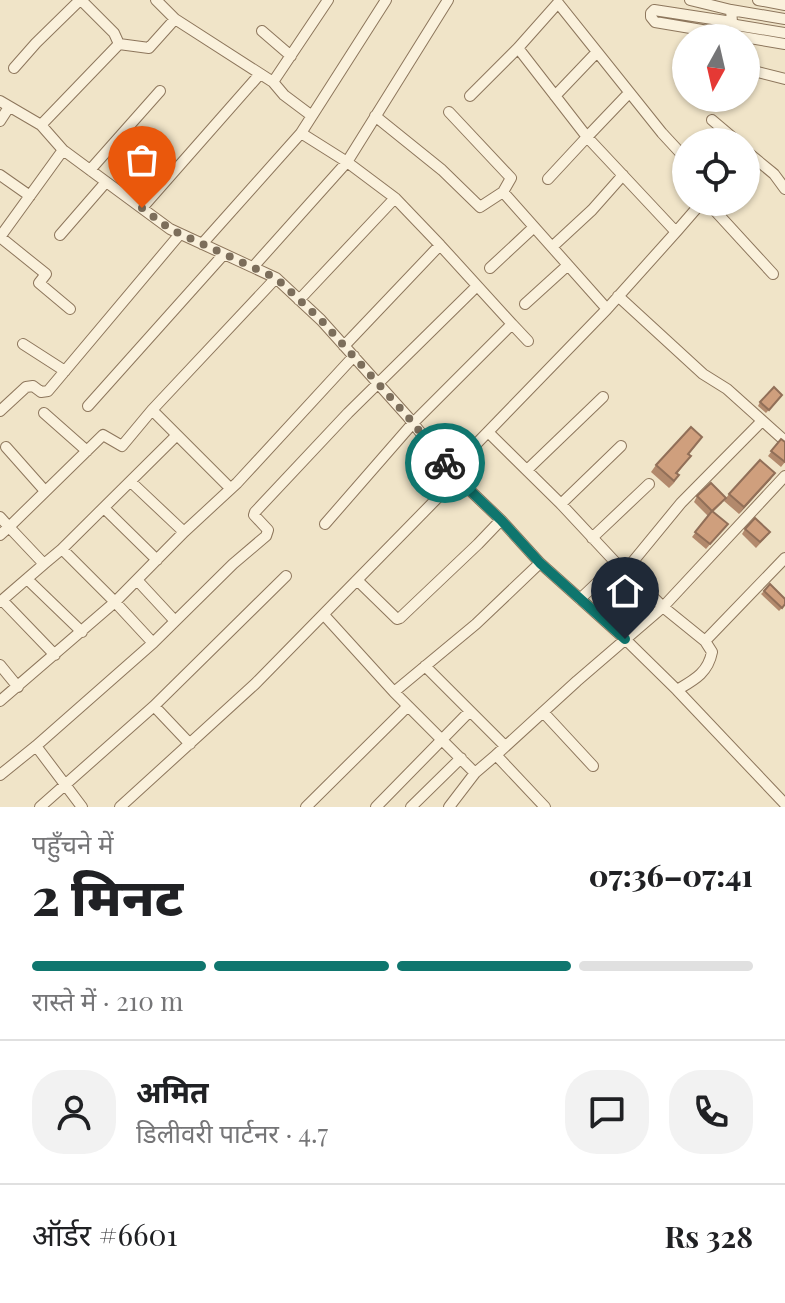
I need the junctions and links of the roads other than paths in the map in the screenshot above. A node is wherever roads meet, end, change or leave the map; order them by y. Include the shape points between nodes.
1 (81, 0) edge
2 (156, 0) edge
3 (328, 0) edge
4 (386, 0) edge
5 (448, 0) edge
6 (690, 0) edge
7 (758, 0) edge
8 (558, 1) edge
9 (785, 5) edge
10 (731, 10) junction
11 (175, 19) junction
12 (785, 19) edge
13 (732, 22) junction
14 (262, 31) dead end
15 (785, 33) edge
16 (119, 44) junction
17 (785, 44) edge
18 (518, 48) junction
19 (597, 52) junction
20 (291, 56) junction
21 (14, 68) dead end
22 (760, 73) edge
23 (260, 74) junction
24 (785, 79) edge
25 (273, 82) junction
26 (160, 91) dead end
27 (629, 93) junction
28 (470, 96) dead end
29 (555, 96) junction
30 (4, 104) edge
31 (449, 112) dead end
32 (312, 116) junction
33 (375, 116) junction
34 (712, 120) dead end
35 (0, 121) edge
36 (41, 125) junction
37 (721, 128) edge
38 (301, 133) junction
39 (587, 137) junction
40 (672, 144) edge
41 (63, 150) junction
42 (347, 162) junction
43 (760, 162) edge
44 (90, 170) junction
45 (0, 175) edge
46 (623, 175) junction
47 (548, 179) dead end
48 (106, 182) junction
49 (785, 189) edge
50 (503, 192) junction
51 (30, 196) junction
52 (395, 198) junction
53 (142, 208) junction
54 (691, 216) edge
55 (718, 216) edge
56 (534, 227) junction
57 (2, 232) edge
58 (676, 232) junction
59 (180, 234) junction
60 (60, 235) dead end
61 (202, 244) junction
62 (440, 245) junction
63 (552, 247) junction
64 (224, 254) junction
65 (568, 265) junction
66 (253, 267) junction
67 (490, 268) dead end
68 (773, 274) dead end
69 (276, 278) junction
70 (477, 286) junction
71 (618, 296) junction
72 (299, 300) junction
73 (525, 304) dead end
74 (70, 309) dead end
75 (607, 309) junction
76 (512, 324) junction
77 (528, 341) dead end
78 (23, 344) dead end
79 (344, 346) junction
80 (354, 356) junction
81 (65, 371) junction
82 (378, 384) junction
83 (603, 397) dead end
84 (88, 406) dead end
85 (152, 410) junction
86 (0, 411) edge
87 (44, 413) dead end
88 (762, 421) junction
89 (413, 423) junction
90 (488, 432) junction
91 (177, 435) junction
92 (783, 435) edge
93 (621, 446) dead end
94 (6, 447) dead end
95 (87, 451) junction
96 (527, 470) junction
97 (454, 474) junction
98 (785, 476) edge
99 (131, 482) junction
100 (649, 484) dead end
101 (230, 488) junction
102 (45, 491) junction
103 (561, 504) junction
104 (104, 508) junction
105 (0, 517) edge
106 (501, 520) junction
107 (325, 524) dead end
108 (9, 527) junction
109 (184, 532) junction
110 (0, 535) edge
111 (592, 538) junction
112 (62, 549) junction
113 (785, 558) edge
114 (157, 560) junction
115 (540, 563) junction
116 (44, 564) junction
117 (622, 567) junction
118 (286, 576) dead end
119 (27, 579) junction
120 (137, 580) junction
121 (357, 580) junction
122 (580, 599) junction
123 (1, 601) edge
124 (115, 602) junction
125 (663, 607) junction
126 (324, 615) junction
127 (175, 621) junction
128 (82, 632) junction
129 (625, 639) junction
130 (705, 641) junction
131 (153, 643) junction
132 (55, 655) junction
133 (0, 665) edge
134 (425, 666) junction
135 (18, 687) junction
136 (677, 690) junction
137 (394, 692) junction
138 (0, 701) edge
139 (154, 706) junction
140 (408, 706) junction
141 (470, 711) junction
142 (543, 712) junction
143 (441, 739) junction
144 (190, 744) junction
145 (36, 746) junction
146 (505, 746) junction
147 (496, 755) junction
148 (461, 758) junction
149 (593, 766) dead end
150 (475, 773) junction
151 (0, 775) edge
152 (66, 785) junction
153 (785, 804) edge
154 (40, 807) edge
155 (82, 807) edge
156 (120, 807) edge
157 (306, 807) edge
158 (376, 807) edge
159 (411, 807) edge
160 (449, 807) edge
161 (545, 807) edge

1 - 16 street
1 - 21 street
2 - 11 street
3 - 20 street
4 - 32 street
5 - 33 street
6 - 10 street
7 - 9 street
8 - 18 street
8 - 19 street
10 - 12 street
10 - 13 street
11 - 16 street via 149,48
11 - 23 street
13 - 15 street
13 - 17 street via 651,13 655,22
14 - 20 street
16 - 36 street
18 - 28 street
18 - 29 street
19 - 27 street
19 - 29 street
20 - 25 street
22 - 24 street
23 - 25 street
23 - 53 street
25 - 32 street
26 - 44 street
27 - 39 street
27 - 40 street
29 - 39 street
30 - 35 street
30 - 36 street
31 - 50 street via 511,178
32 - 38 street
33 - 42 street
33 - 50 street via 480,207
34 - 37 street
36 - 41 street
38 - 42 street
38 - 61 street
39 - 46 street
39 - 47 street
41 - 44 street
41 - 51 street
42 - 52 street
42 - 66 street
43 - 49 street
44 - 48 street
45 - 51 street
46 - 58 street
46 - 63 street
48 - 53 street
48 - 60 street
50 - 56 street
51 - 57 street
52 - 62 street
52 - 72 street
53 - 59 street
54 - 58 street
55 - 68 street
56 - 63 street
56 - 67 street
57 - 74 street via 46,274 39,283
58 - 71 street
59 - 61 street
59 - 81 street
61 - 64 street
62 - 70 street
62 - 79 street
63 - 65 street
64 - 66 street
64 - 84 street
65 - 73 street
65 - 75 street
66 - 69 street
69 - 72 street
69 - 85 street
70 - 76 street
70 - 82 street
71 - 75 street
71 - 88 street
72 - 79 street
75 - 90 street
76 - 77 street
76 - 89 street
78 - 81 street
79 - 80 street
80 - 82 street
80 - 101 street
81 - 86 street via 48,391 26,387
82 - 89 street
82 - 127 street via 255,512 268,530 266,536
83 - 96 street
85 - 91 street
85 - 95 street via 122,446 103,435
87 - 95 street
88 - 92 street
88 - 117 street
89 - 97 street
89 - 107 street
90 - 96 street
90 - 97 street
91 - 99 street
91 - 101 street
93 - 103 street
94 - 102 street
95 - 102 street
96 - 103 street
97 - 106 street
97 - 121 street
98 - 125 street
99 - 104 street
99 - 109 street
100 - 111 street
101 - 109 street
102 - 108 street
103 - 111 street
104 - 112 street
104 - 114 street
105 - 108 street
106 - 115 street
106 - 121 street via 397,619
108 - 110 street
108 - 116 street
109 - 114 street
111 - 117 street
112 - 116 street
112 - 124 street
113 - 130 street
114 - 120 street
115 - 122 street
115 - 134 street
116 - 119 street
117 - 122 street
117 - 125 street
118 - 139 street
119 - 123 street
119 - 128 street
120 - 124 street
120 - 127 street
121 - 126 street
122 - 129 street
123 - 132 street
124 - 128 street
124 - 131 street
125 - 129 street
125 - 130 street
126 - 137 street
126 - 144 street
127 - 131 street
128 - 132 street
129 - 136 street
129 - 142 street
130 - 136 street via 712,652 710,664
131 - 145 street
132 - 135 street
133 - 135 street
134 - 137 street
134 - 141 street
135 - 138 street
136 - 153 street
137 - 140 street
139 - 144 street
139 - 152 street
140 - 143 street
140 - 157 street
141 - 143 street
141 - 146 street
142 - 146 street
142 - 149 street
143 - 148 street
143 - 158 street
144 - 156 street
145 - 151 street
145 - 152 street
146 - 147 street
147 - 150 street
147 - 161 street
148 - 150 street
148 - 159 street
150 - 160 street
152 - 154 street
152 - 155 street

